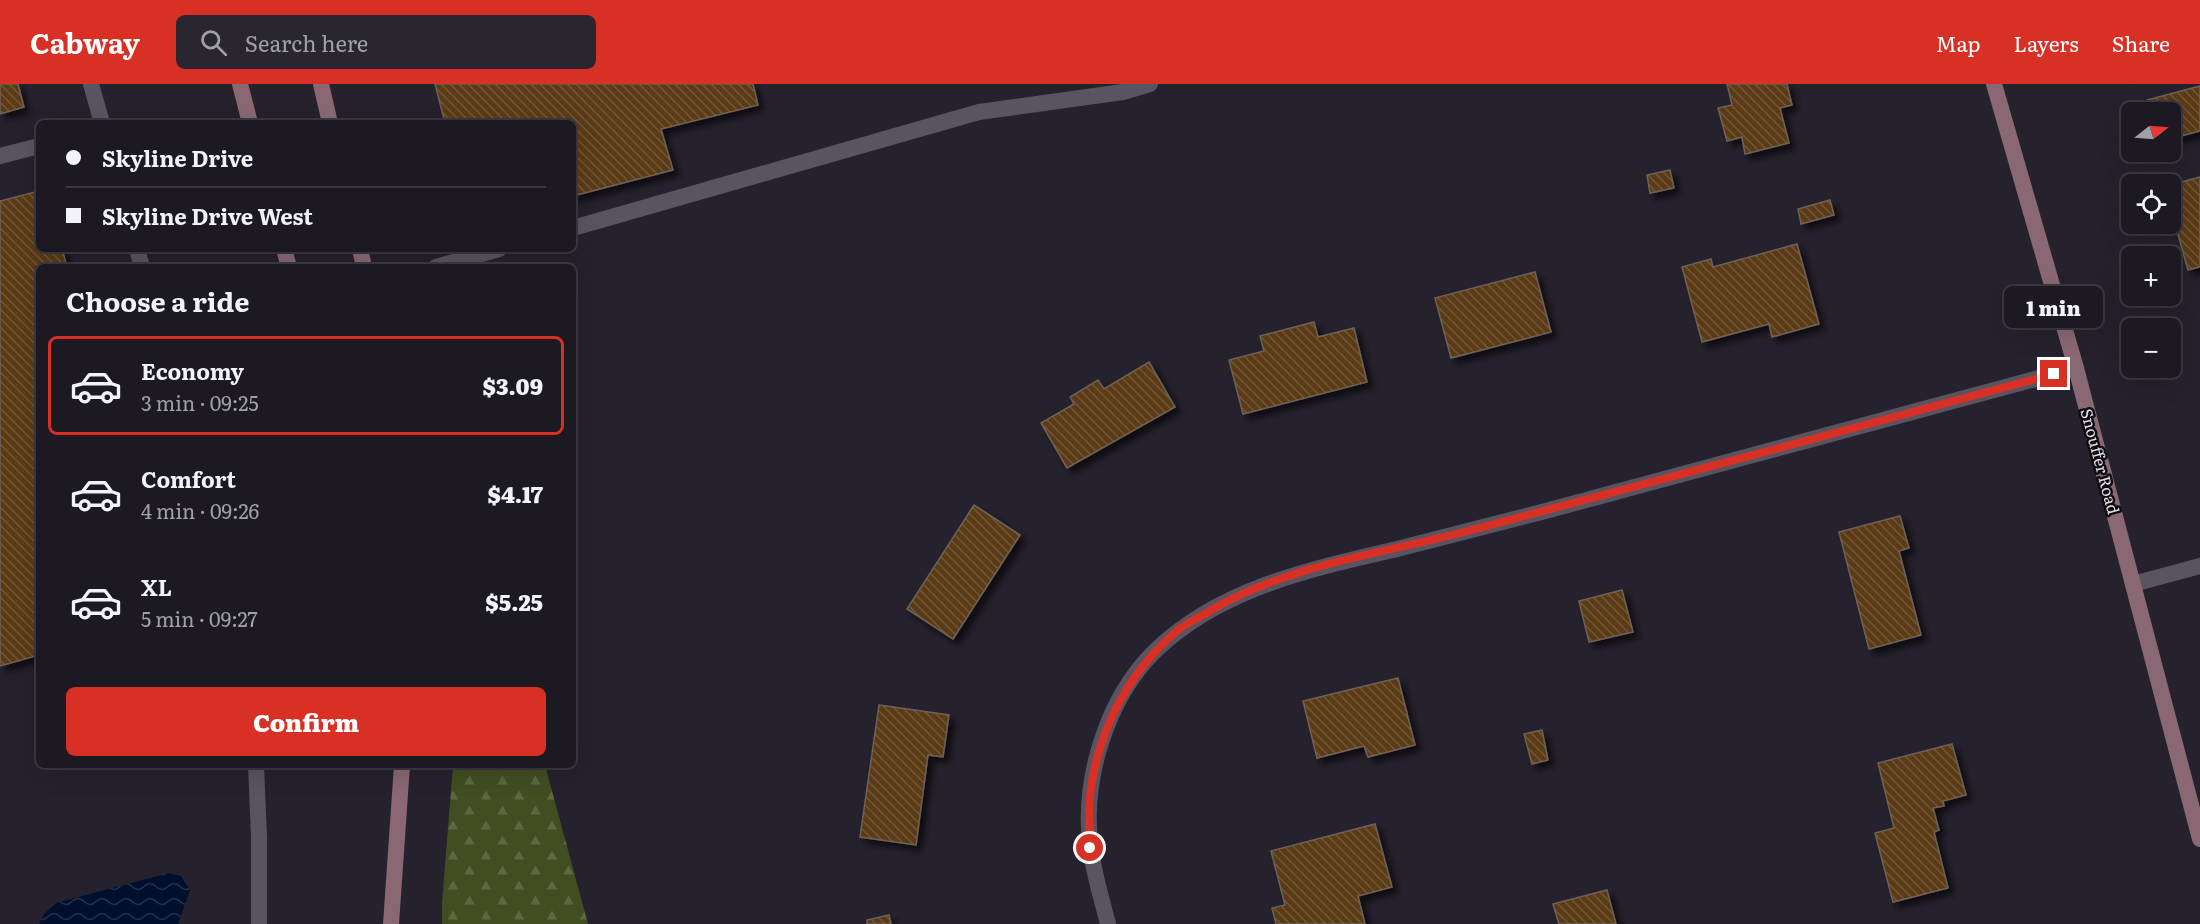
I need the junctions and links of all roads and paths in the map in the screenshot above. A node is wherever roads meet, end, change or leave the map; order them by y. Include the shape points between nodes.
1 (91, 84) edge
2 (240, 84) edge
3 (321, 84) edge
4 (1150, 84) edge
5 (1994, 84) edge
6 (101, 120) edge
7 (249, 120) edge
8 (329, 120) edge
9 (36, 147) edge
10 (0, 156) edge
11 (576, 227) edge
12 (488, 252) edge
13 (446, 264) edge
14 (2076, 368) junction
15 (2200, 567) edge
16 (2133, 585) junction
17 (256, 768) edge
18 (402, 768) edge
19 (2200, 839) edge
20 (259, 924) edge
21 (391, 924) edge
22 (1108, 924) edge

1 - 6 street
2 - 7 main road
3 - 8 main road
4 - 11 street via 1123,92 979,112
5 - 14 main road, Snouffer Road
9 - 10 street
12 - 13 street
14 - 16 main road, Snouffer Road
14 - 22 street via 1338,563 1251,590 1221,604 1181,628 1152,654 1132,679 1103,739 1089,808 1090,848
15 - 16 street
16 - 19 main road, Snouffer Road
17 - 20 street
18 - 21 main road

